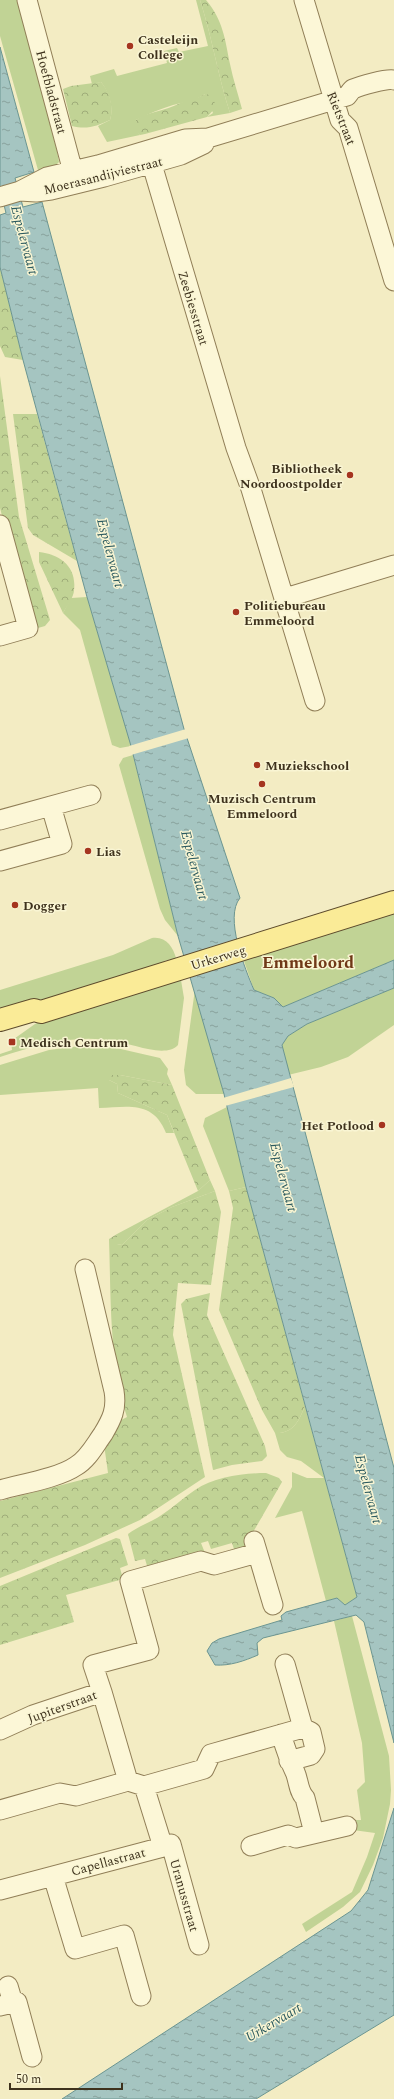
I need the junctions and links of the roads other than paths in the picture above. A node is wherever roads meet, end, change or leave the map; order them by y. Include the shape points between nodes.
1 (27, 0) edge
2 (304, 0) edge
3 (394, 80) edge
4 (394, 84) edge
5 (337, 96) junction
6 (150, 157) junction
7 (74, 178) junction
8 (1, 197) edge
9 (394, 281) edge
10 (0, 525) edge
11 (394, 566) edge
12 (285, 598) junction
13 (0, 636) edge
14 (315, 701) dead end
15 (91, 795) dead end
16 (51, 806) junction
17 (0, 820) edge
18 (0, 861) edge
19 (394, 902) edge
20 (41, 1012) junction
21 (0, 1020) edge
22 (0, 1033) edge
23 (85, 1269) dead end
24 (0, 1490) edge
25 (272, 1605) dead end
26 (285, 1664) dead end
27 (102, 1692) junction
28 (303, 1728) junction
29 (0, 1730) edge
30 (281, 1734) junction
31 (289, 1761) junction
32 (136, 1784) junction
33 (0, 1810) edge
34 (347, 1826) dead end
35 (314, 1833) junction
36 (251, 1846) dead end
37 (163, 1847) junction
38 (53, 1876) junction
39 (0, 1890) edge
40 (199, 1945) dead end
41 (141, 1996) dead end
42 (7, 1998) edge
43 (32, 2056) dead end

1 - 7 street, Hoefbladstraat
2 - 5 street, Rietstraat
3 - 5 street, Moerasandijviestraat via 379,82
4 - 5 street, Moerasandijviestraat via 382,91 355,99
5 - 6 street, Moerasandijviestraat via 208,138 185,140
5 - 9 street, Rietstraat via 340,120 348,128
6 - 7 street, Moerasandijviestraat
6 - 12 street, Zeebiesstraat
7 - 8 street, Moerasandijviestraat via 36,192 20,192
10 - 13 street via 28,628
11 - 12 street
12 - 14 street, Zeebiesstraat
15 - 16 street
16 - 17 street
16 - 18 street via 62,844
19 - 20 main road, Urkerweg
20 - 21 main road, Urkerweg via 34,1010
20 - 22 main road, Urkerweg via 37,1018
23 - 24 street via 116,1401 113,1416 91,1451 76,1467
25 - 27 street, Jupiterstraat via 256,1546 214,1565 201,1561 130,1581 149,1650 93,1665
26 - 28 street
27 - 29 street, Jupiterstraat via 33,1715
27 - 32 street, Uranusstraat
28 - 30 street
28 - 31 street via 311,1732 315,1749 311,1755
30 - 31 street
30 - 32 street via 211,1754 204,1769
31 - 35 street via 301,1795 305,1798
32 - 33 street via 76,1796 60,1793
32 - 37 street, Uranusstraat
34 - 35 street via 319,1834
35 - 36 street via 296,1838 288,1835
37 - 38 street, Capellastraat
37 - 40 street, Uranusstraat via 171,1844
38 - 39 street, Capellastraat
38 - 41 street, Capellastraat via 74,1949 124,1935
42 - 43 street via 17,2002

